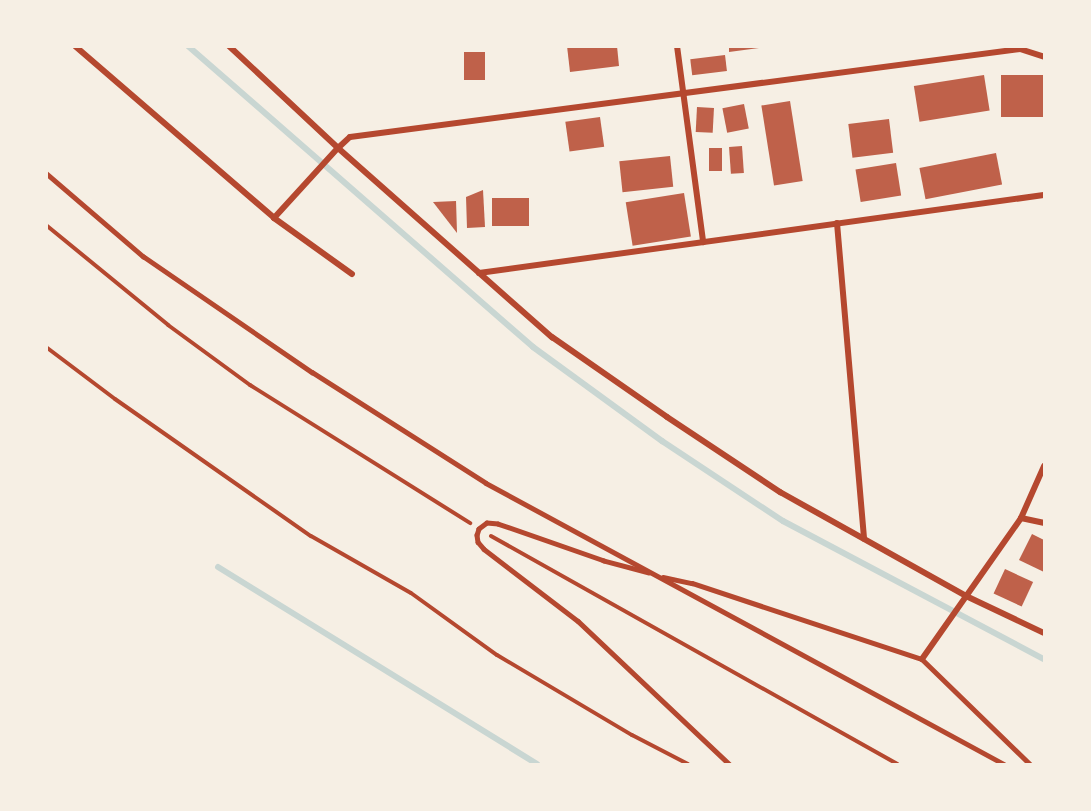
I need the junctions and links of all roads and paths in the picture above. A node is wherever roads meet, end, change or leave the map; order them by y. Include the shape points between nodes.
1 (75, 46) edge
2 (229, 46) edge
3 (677, 46) edge
4 (1020, 48) edge
5 (1044, 57) edge
6 (683, 93) junction
7 (338, 148) junction
8 (46, 173) edge
9 (1044, 195) edge
10 (274, 218) junction
11 (837, 223) junction
12 (46, 225) edge
13 (703, 242) junction
14 (479, 273) junction
15 (352, 274) dead end
16 (46, 347) edge
17 (1044, 466) edge
18 (1021, 518) junction
19 (1044, 524) edge
20 (479, 529) junction
21 (864, 539) junction
22 (657, 575) junction
23 (964, 598) junction
24 (1044, 633) edge
25 (922, 659) junction
26 (688, 765) edge
27 (729, 765) edge
28 (897, 765) edge
29 (1004, 765) edge
30 (1030, 765) edge

1 - 10 street
2 - 7 street
3 - 6 street
4 - 5 street
4 - 6 street
6 - 7 street via 350,137
6 - 13 street
7 - 10 street
7 - 14 street
8 - 22 lane via 143,256 312,372 486,483
9 - 11 street
10 - 15 street
11 - 13 street
11 - 21 street
12 - 20 path via 168,325 250,385
13 - 14 street
14 - 21 street via 552,337 780,492
16 - 26 path via 311,536 411,593 497,655
17 - 18 street
18 - 19 street
18 - 23 street
20 - 22 lane via 487,523 498,524
20 - 27 lane via 478,542 484,549 578,621
20 - 28 path
21 - 23 street
22 - 25 lane
22 - 29 lane
23 - 24 street
23 - 25 street
25 - 30 lane

